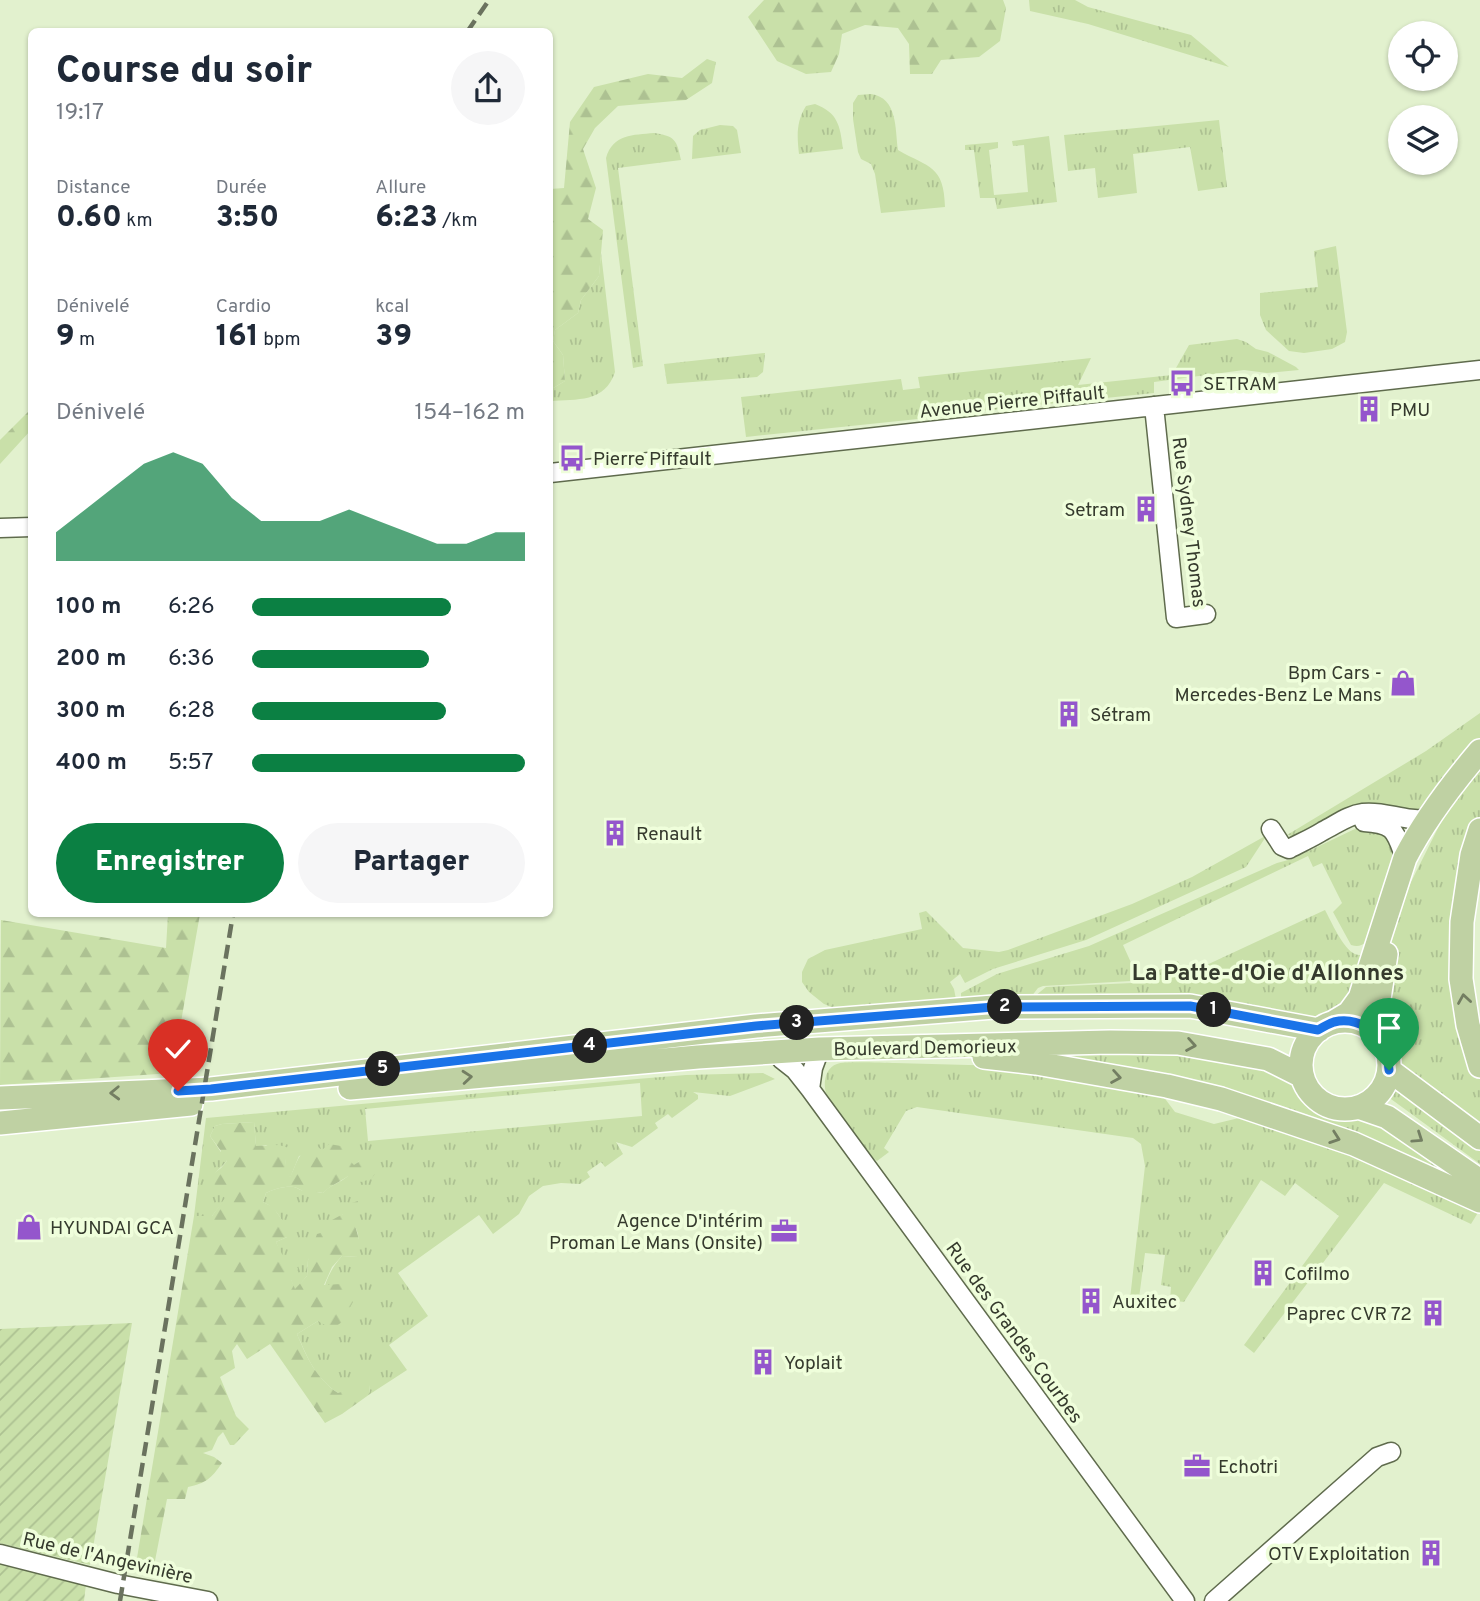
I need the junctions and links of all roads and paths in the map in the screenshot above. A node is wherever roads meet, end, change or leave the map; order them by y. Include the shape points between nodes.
1 (1480, 370) edge
2 (1154, 406) junction
3 (553, 473) edge
4 (28, 527) edge
5 (0, 528) edge
6 (1206, 614) dead end
7 (1480, 751) edge
8 (1480, 769) edge
9 (1429, 818) junction
10 (1271, 829) dead end
11 (1480, 830) edge
12 (1323, 832) junction
13 (1405, 858) junction
14 (1326, 1026) junction
15 (1380, 1038) junction
16 (818, 1053) junction
17 (698, 1057) junction
18 (781, 1059) junction
19 (1480, 1066) edge
20 (1389, 1070) junction
21 (1302, 1076) junction
22 (810, 1089) junction
23 (0, 1098) edge
24 (1358, 1107) junction
25 (0, 1123) edge
26 (1480, 1139) edge
27 (1480, 1181) edge
28 (1480, 1200) edge
29 (1391, 1452) dead end
30 (0, 1553) edge
31 (208, 1601) edge
32 (1185, 1601) edge
33 (1214, 1601) edge

1 - 2 street, Avenue Pierre Piffault
2 - 3 street, Avenue Pierre Piffault
2 - 6 street, Rue Sydney Thomas via 1177,618
4 - 5 street
7 - 9 main road
8 - 15 main road via 1444,816 1410,884 1384,958 1378,1005
9 - 12 street via 1409,820 1364,813 1346,817
9 - 13 main road
10 - 12 street via 1289,849
19 -> 11 main road via 1461,979 1462,922
12 - 13 street via 1363,822 1383,825 1397,836
13 - 14 main road via 1360,998 1349,1013
14 - 15 main road via 1351,1021
14 - 21 main road via 1302,1051
14 -> 23 main road, Boulevard Demorieux via 1190,1006 994,1007 756,1026 211,1089
15 - 20 main road
16 - 17 main road, Boulevard Demorieux
16 - 18 main road
16 -> 21 main road, Boulevard Demorieux via 1178,1043 1268,1059
16 - 22 street
16 -> 28 main road via 988,1057 1167,1086 1221,1099 1354,1144
17 - 18 main road
25 -> 17 main road, Boulevard Demorieux
18 - 22 street, Rue des Grandes Courbes
20 - 24 main road via 1376,1097
20 - 26 main road
21 - 24 main road via 1323,1104
22 - 32 street, Rue des Grandes Courbes
24 -> 27 main road via 1387,1117
29 - 33 street via 1377,1457
30 - 31 street, Rue de l'Angevinière via 118,1584

